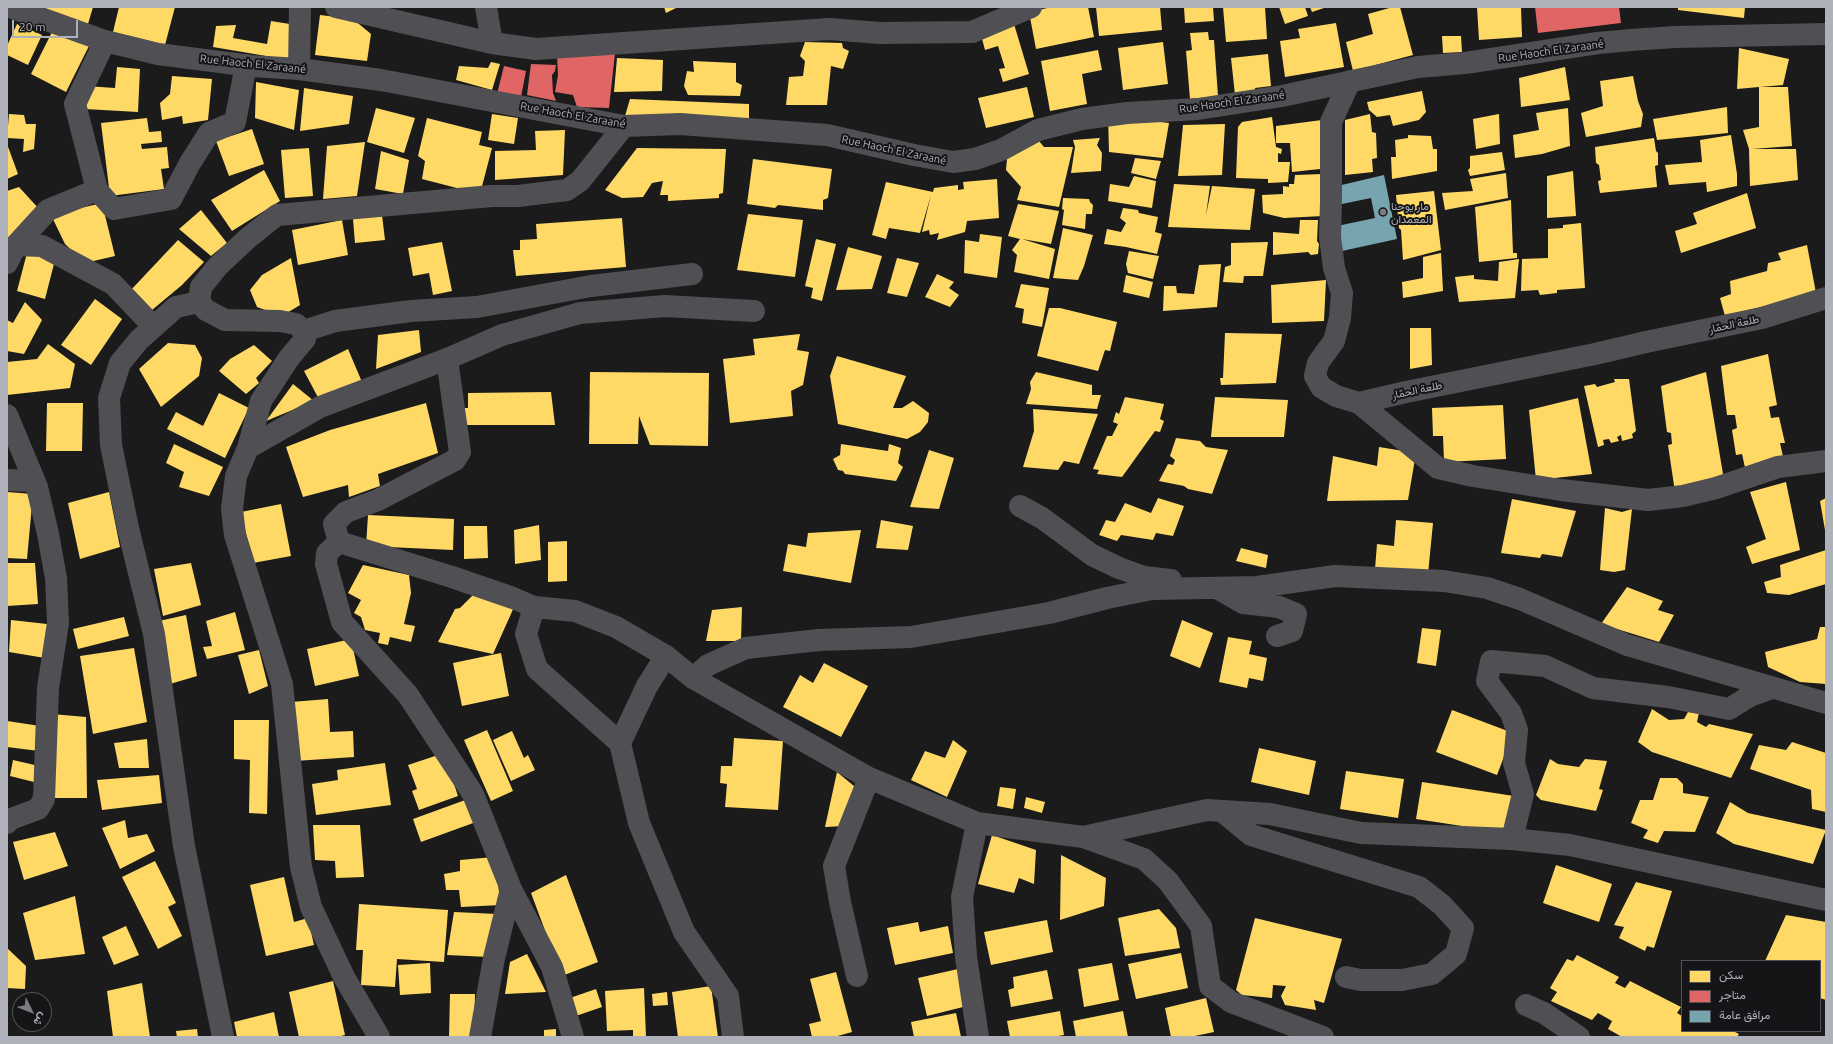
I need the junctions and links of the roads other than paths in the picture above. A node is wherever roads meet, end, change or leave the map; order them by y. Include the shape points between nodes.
1 (10, 7) edge
2 (300, 7) edge
3 (336, 7) edge
4 (486, 7) edge
5 (1031, 7) edge
6 (1826, 34) edge
7 (105, 41) junction
8 (492, 43) junction
9 (246, 65) junction
10 (300, 69) junction
11 (1350, 81) junction
12 (624, 126) junction
13 (97, 190) junction
14 (11, 254) edge
15 (692, 274) dead end
16 (1826, 298) edge
17 (199, 302) junction
18 (754, 311) dead end
19 (154, 327) junction
20 (304, 331) junction
21 (447, 359) junction
22 (1359, 403) junction
23 (7, 415) edge
24 (248, 448) junction
25 (1826, 461) edge
26 (7, 480) edge
27 (34, 481) junction
28 (1020, 506) dead end
29 (339, 542) junction
30 (1217, 588) junction
31 (1183, 589) junction
32 (534, 608) junction
33 (1277, 636) dead end
34 (666, 656) junction
35 (693, 678) junction
36 (1772, 688) junction
37 (1801, 697) junction
38 (1826, 703) edge
39 (1826, 717) edge
40 (620, 743) junction
41 (869, 778) junction
42 (1222, 812) junction
43 (7, 823) edge
44 (976, 823) junction
45 (1083, 837) junction
46 (1512, 838) junction
47 (511, 889) junction
48 (1826, 900) edge
49 (857, 976) dead end
50 (1346, 976) dead end
51 (1526, 1005) dead end
52 (223, 1037) edge
53 (379, 1037) edge
54 (480, 1037) edge
55 (573, 1037) edge
56 (733, 1037) edge
57 (978, 1037) edge
58 (1322, 1037) edge
59 (1579, 1037) edge

1 - 7 street, Rue Haoch El Zaraané
2 - 10 street
3 - 8 street
4 - 8 street
5 - 8 street via 972,32 880,33 828,28 536,50
6 - 11 street, Rue Haoch El Zaraané via 1675,37 1604,43 1465,63 1418,67
7 - 9 street, Rue Haoch El Zaraané via 158,54
7 - 13 street via 75,104
9 - 10 street, Rue Haoch El Zaraané
9 - 13 street via 235,122 209,132 171,199 114,208
10 - 12 street, Rue Haoch El Zaraané via 381,80
11 - 12 street, Rue Haoch El Zaraané via 1282,96 1198,109 1127,113 1082,119 1038,130 1001,150 975,159 953,162 820,135 680,124
11 - 22 street via 1330,122 1330,237 1334,268 1342,293 1340,318 1334,341 1318,363 1315,376 1321,387 1336,396
12 - 17 street via 580,181 567,190 277,215 218,266 201,287
13 - 14 street via 48,210
14 - 19 street via 42,246 113,284
15 - 20 street via 591,286 478,307 411,311 335,321
16 - 22 street, طلعة الحمّار via 1762,318
17 - 19 street via 176,307
17 - 20 street via 206,310 225,320 280,321 296,324
18 - 21 street via 665,306 580,313 502,335
19 - 52 street via 120,363 109,398 111,445 154,634 184,846
20 - 24 street via 305,339 289,358 261,401
21 - 24 street via 320,407
21 - 29 street via 460,452 455,460 378,500 346,512 334,524
22 - 25 street via 1438,468 1561,490 1648,500 1683,496 1716,488 1778,467
23 - 27 street
24 - 53 street via 236,476 232,509 235,535 282,684 301,867 311,907 322,933 356,1001
26 - 27 street
27 - 43 street via 56,578 58,623 48,688 44,799 38,808
28 - 31 street via 1042,518 1099,558 1144,577 1174,581
29 - 32 street via 452,577
29 - 47 street via 327,553 326,564 342,622 408,695 473,794
30 - 31 street
30 - 33 street via 1243,603 1279,607 1296,614 1292,631
30 - 36 street via 1257,587 1335,576 1444,581 1487,588 1520,599 1627,645
31 - 35 street via 1144,591 1049,613 911,637 820,640 746,648 708,665
32 - 34 street via 575,611 616,627
32 - 40 street via 526,634 538,669
34 - 35 street
34 - 40 street via 647,686
35 - 41 street
36 - 37 street
36 - 46 street via 1750,696 1729,709 1668,696 1593,688 1545,666 1491,662 1487,681 1511,713 1517,730 1514,763 1523,794
37 - 38 street
37 - 39 street
40 - 56 street via 639,823 684,932 728,996
41 - 44 street
41 - 49 street via 834,866
42 - 45 street via 1207,810
42 - 46 street via 1270,814 1361,833
42 - 50 street via 1251,835 1418,887 1442,905 1463,928 1456,954 1432,974 1402,980 1361,980
44 - 45 street
44 - 57 street via 962,897 966,958
45 - 58 street via 1144,859 1168,881 1201,926 1210,986 1231,1002
46 - 48 street via 1570,845
47 - 54 street via 494,958
47 - 55 street via 552,967
51 - 59 street via 1544,1013

